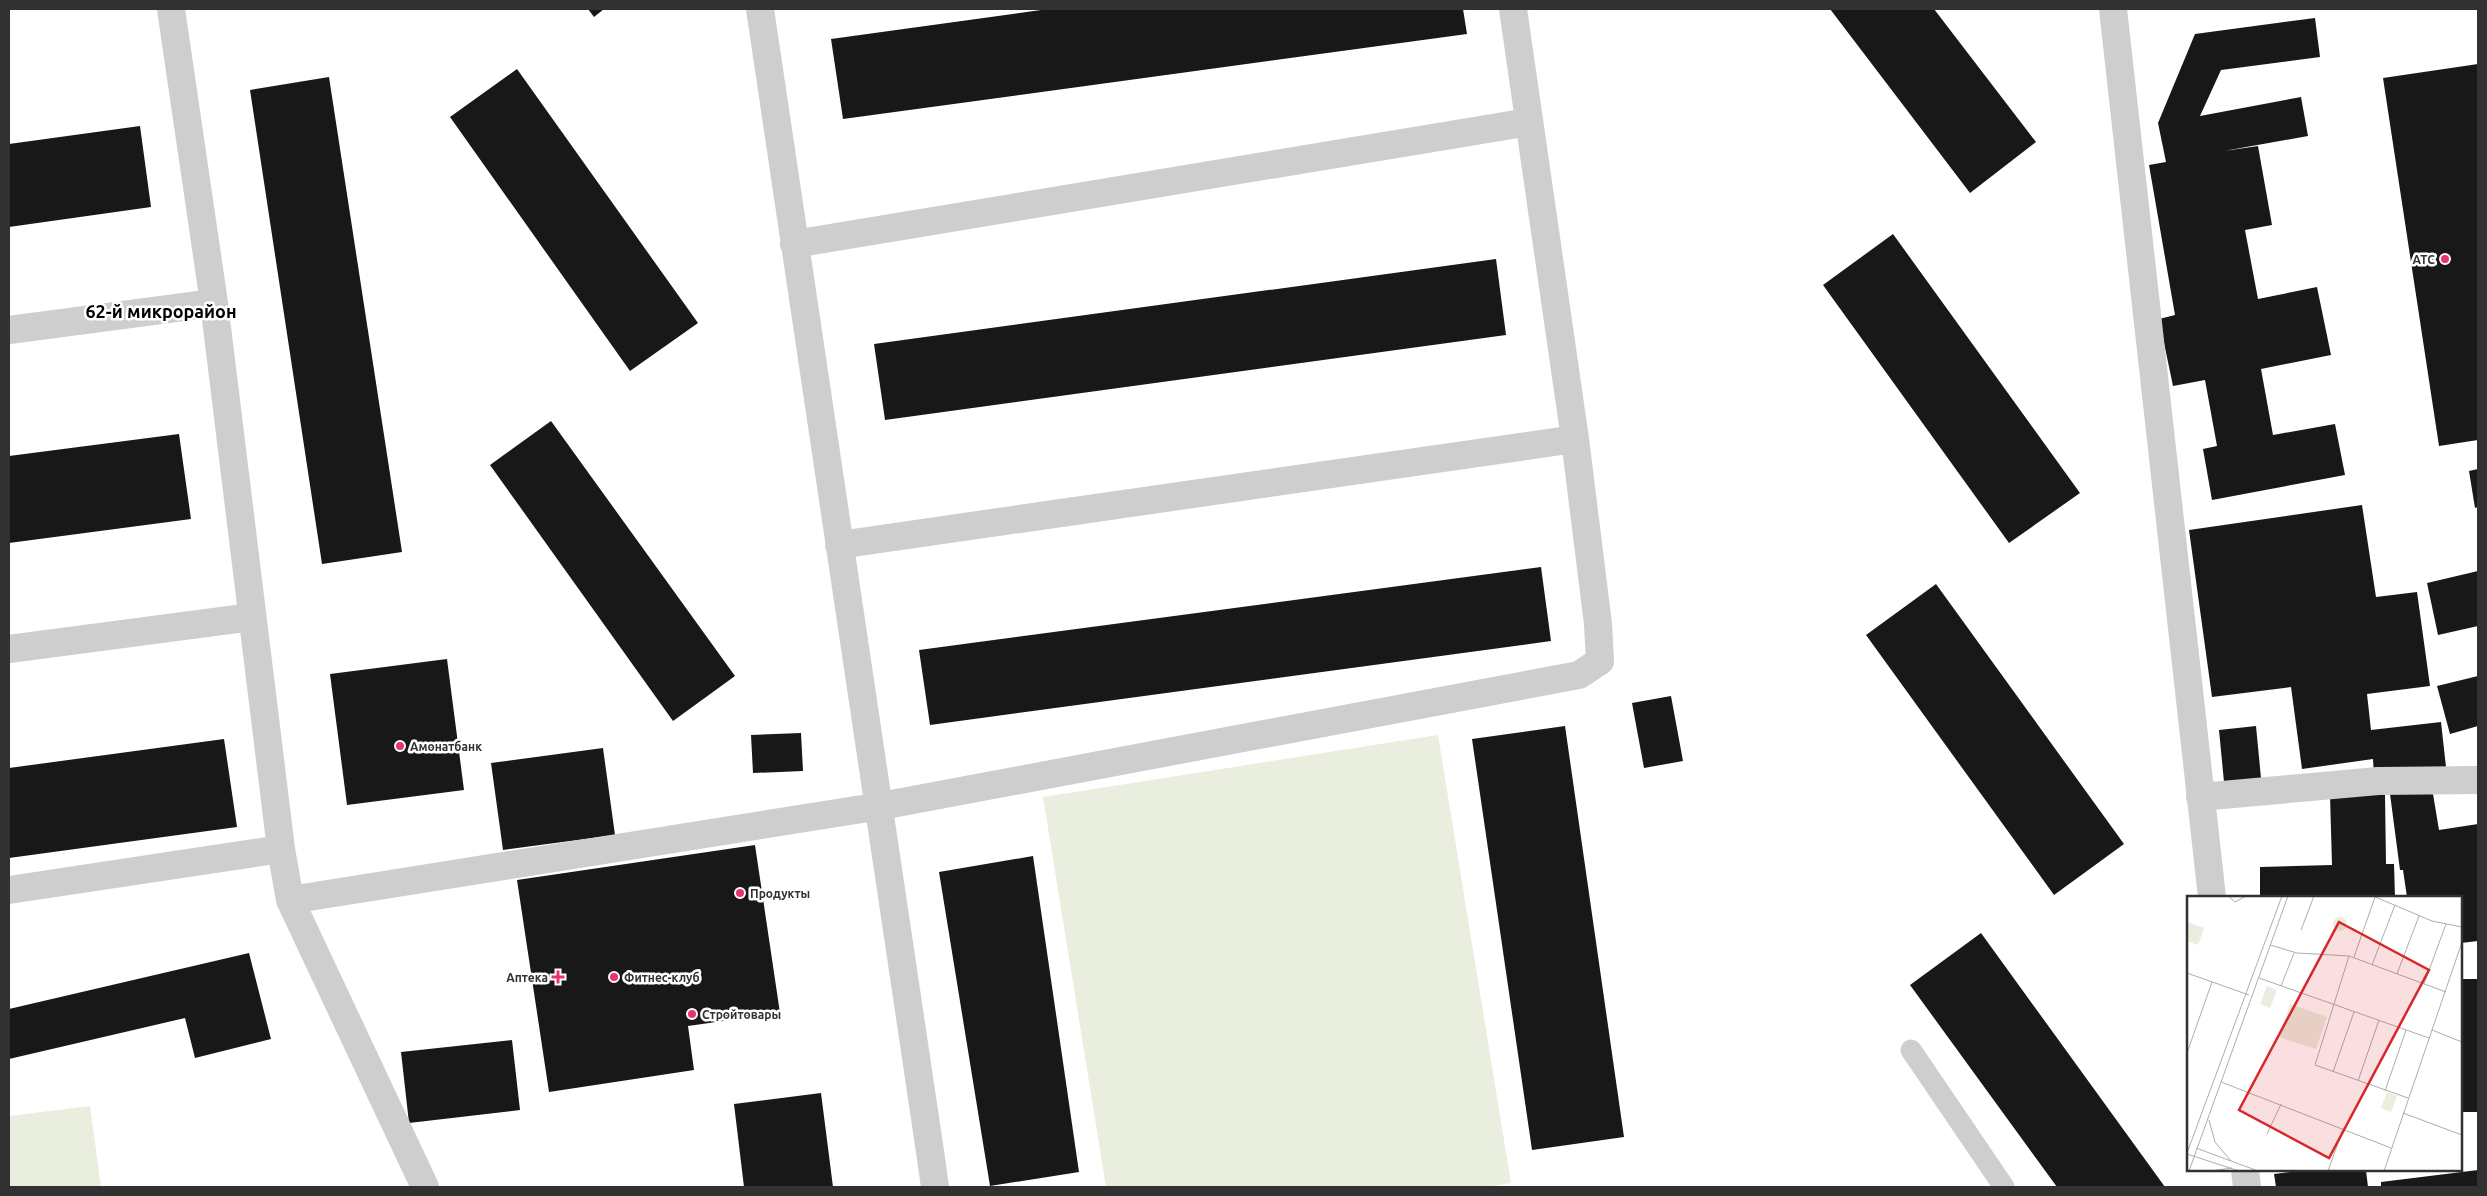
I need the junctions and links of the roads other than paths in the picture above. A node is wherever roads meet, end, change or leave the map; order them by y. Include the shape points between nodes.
1 (171, 9) edge
2 (760, 9) edge
3 (1513, 9) edge
4 (2118, 9) edge
5 (1529, 122) junction
6 (794, 244) junction
7 (214, 303) junction
8 (9, 330) edge
9 (1575, 439) junction
10 (839, 545) junction
11 (252, 617) junction
12 (9, 649) edge
13 (2478, 780) edge
14 (2200, 798) junction
15 (881, 806) junction
16 (281, 849) junction
17 (9, 890) edge
18 (2212, 896) edge
19 (290, 900) junction
20 (1911, 1050) dead end
21 (2245, 1171) edge
22 (425, 1187) edge
23 (935, 1187) edge
24 (2004, 1187) edge
25 (2247, 1187) edge

1 - 7 street
2 - 6 street
3 - 5 street
4 - 14 street
5 - 6 street
5 - 9 street
6 - 10 street
7 - 8 street
7 - 11 street
9 - 10 street
9 - 15 street via 1600,660 1579,675
10 - 15 street
11 - 12 street
11 - 16 street
13 - 14 street via 2378,781
14 - 18 street
15 - 19 street
15 - 23 street
16 - 17 street
16 - 19 street
19 - 22 street
20 - 24 lane
21 - 25 street

